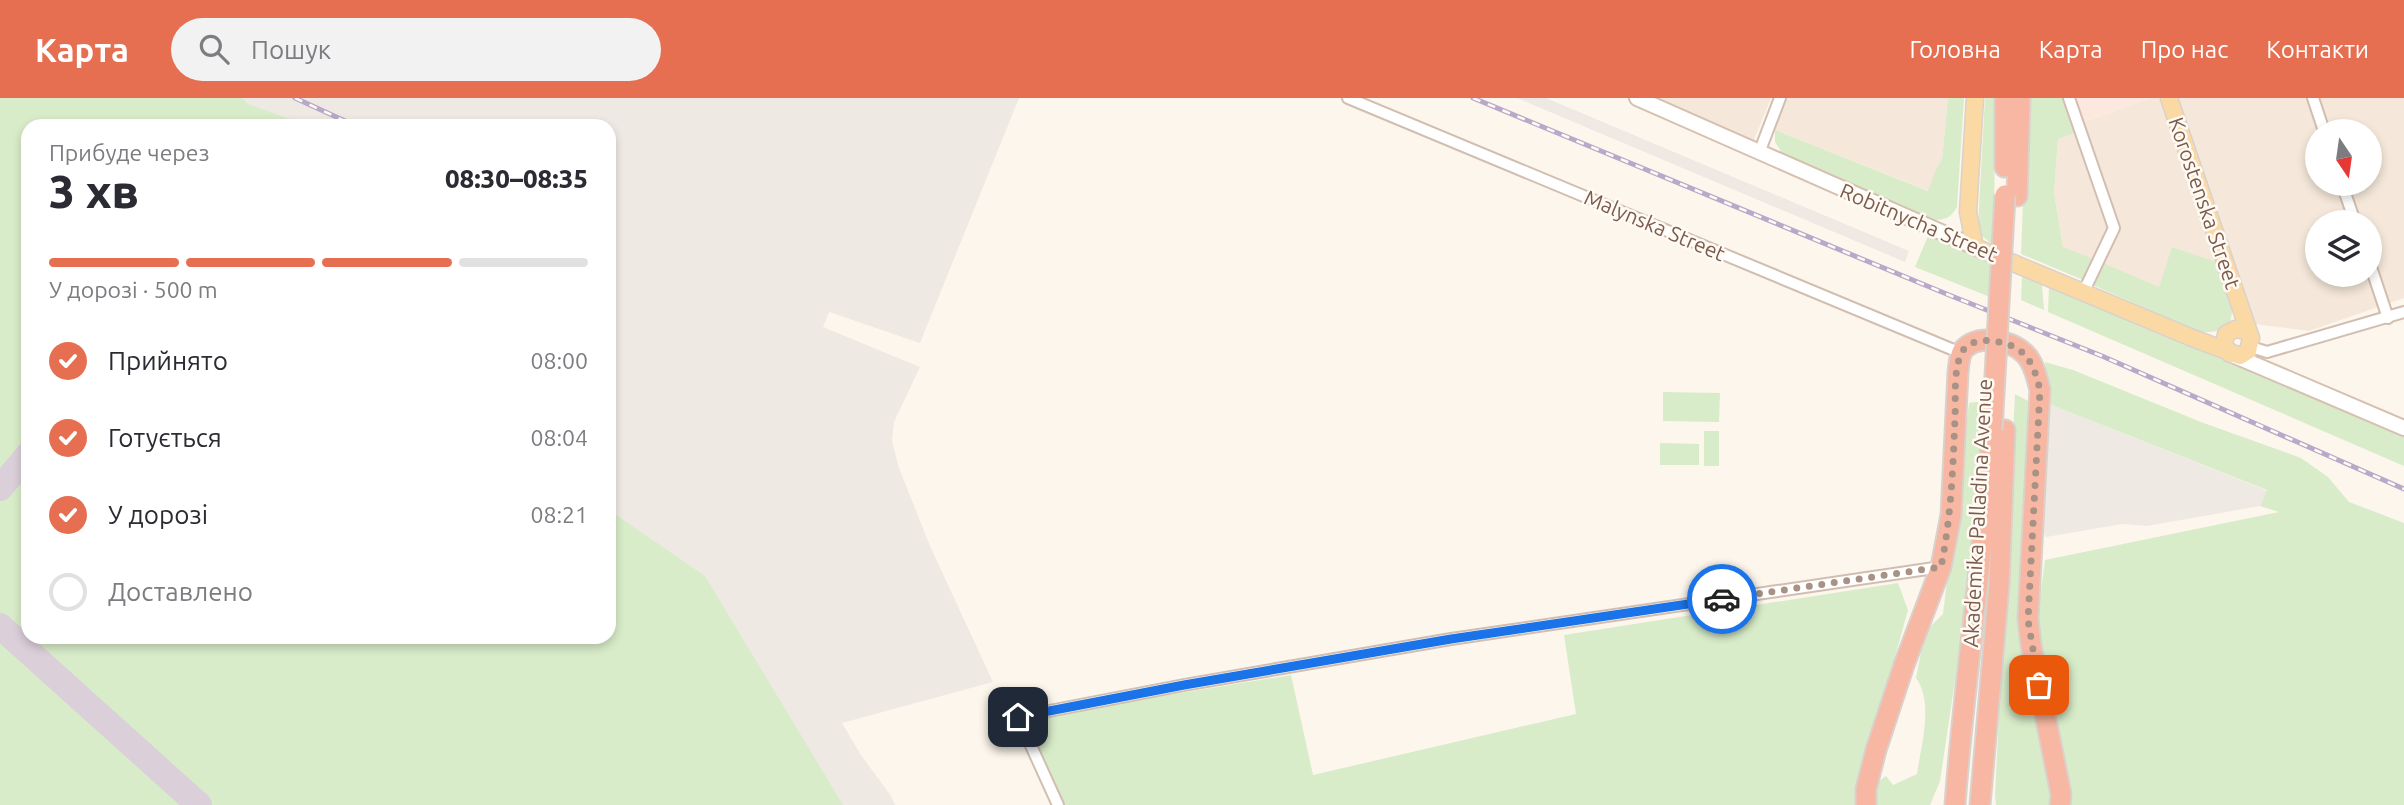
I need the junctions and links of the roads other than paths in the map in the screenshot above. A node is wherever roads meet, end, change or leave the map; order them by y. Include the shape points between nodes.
1 (1348, 98) edge
2 (1637, 98) edge
3 (1780, 98) edge
4 (1975, 98) edge
5 (2005, 98) edge
6 (2020, 98) edge
7 (2069, 98) edge
8 (2169, 98) edge
9 (2313, 98) edge
10 (2320, 119) edge
11 (1759, 153) junction
12 (2011, 196) junction
13 (1968, 212) junction
14 (1949, 234) junction
15 (1975, 247) junction
16 (2378, 287) edge
17 (2084, 293) junction
18 (2242, 309) junction
19 (2404, 312) edge
20 (2388, 318) junction
21 (2228, 332) junction
22 (2250, 341) junction
23 (2203, 342) junction
24 (1961, 353) junction
25 (2233, 355) junction
26 (2265, 369) junction
27 (2404, 428) edge
28 (1999, 430) junction
29 (1941, 567) junction
30 (1959, 756) junction
31 (1982, 799) edge
32 (1058, 805) edge
33 (1866, 805) edge
34 (1940, 805) edge
35 (1955, 805) edge
36 (2060, 805) edge

1 - 24 street, Malynska Street
2 - 11 street, Robitnycha Street
3 - 11 street
4 - 13 main road
5 - 12 highway, Akademika Palladina Avenue
6 - 12 highway, Akademika Palladina Avenue
7 - 17 street via 2114,228
8 - 18 main road, Korostenska Street
9 - 10 street
11 - 14 street, Robitnycha Street
12 - 28 highway, Akademika Palladina Avenue, bridge
13 - 14 street
13 - 15 main road
14 - 15 street, Robitnycha Street
15 - 17 main road, Robitnycha Street
16 - 20 street
17 - 23 main road, Robitnycha Street
18 - 21 main road
18 - 22 main road, Korostenska Street
19 - 20 street
20 - 22 street via 2267,352
21 - 22 main road via 2241,329
21 - 23 main road
21 - 25 main road via 2224,344
22 - 25 main road via 2245,354
22 - 26 street
23 - 25 main road, Robitnycha Street
24 - 29 highway via 1951,515
24 - 36 highway via 1980,342 2012,345 2026,354 2040,388 2028,620
25 - 26 street
26 - 27 street
28 - 30 highway, Akademika Palladina Avenue
28 - 31 highway, Akademika Palladina Avenue via 1999,584
29 - 32 street via 1451,639 1018,717
29 - 33 highway via 1876,750
30 - 34 highway
30 - 35 highway, Akademika Palladina Avenue

